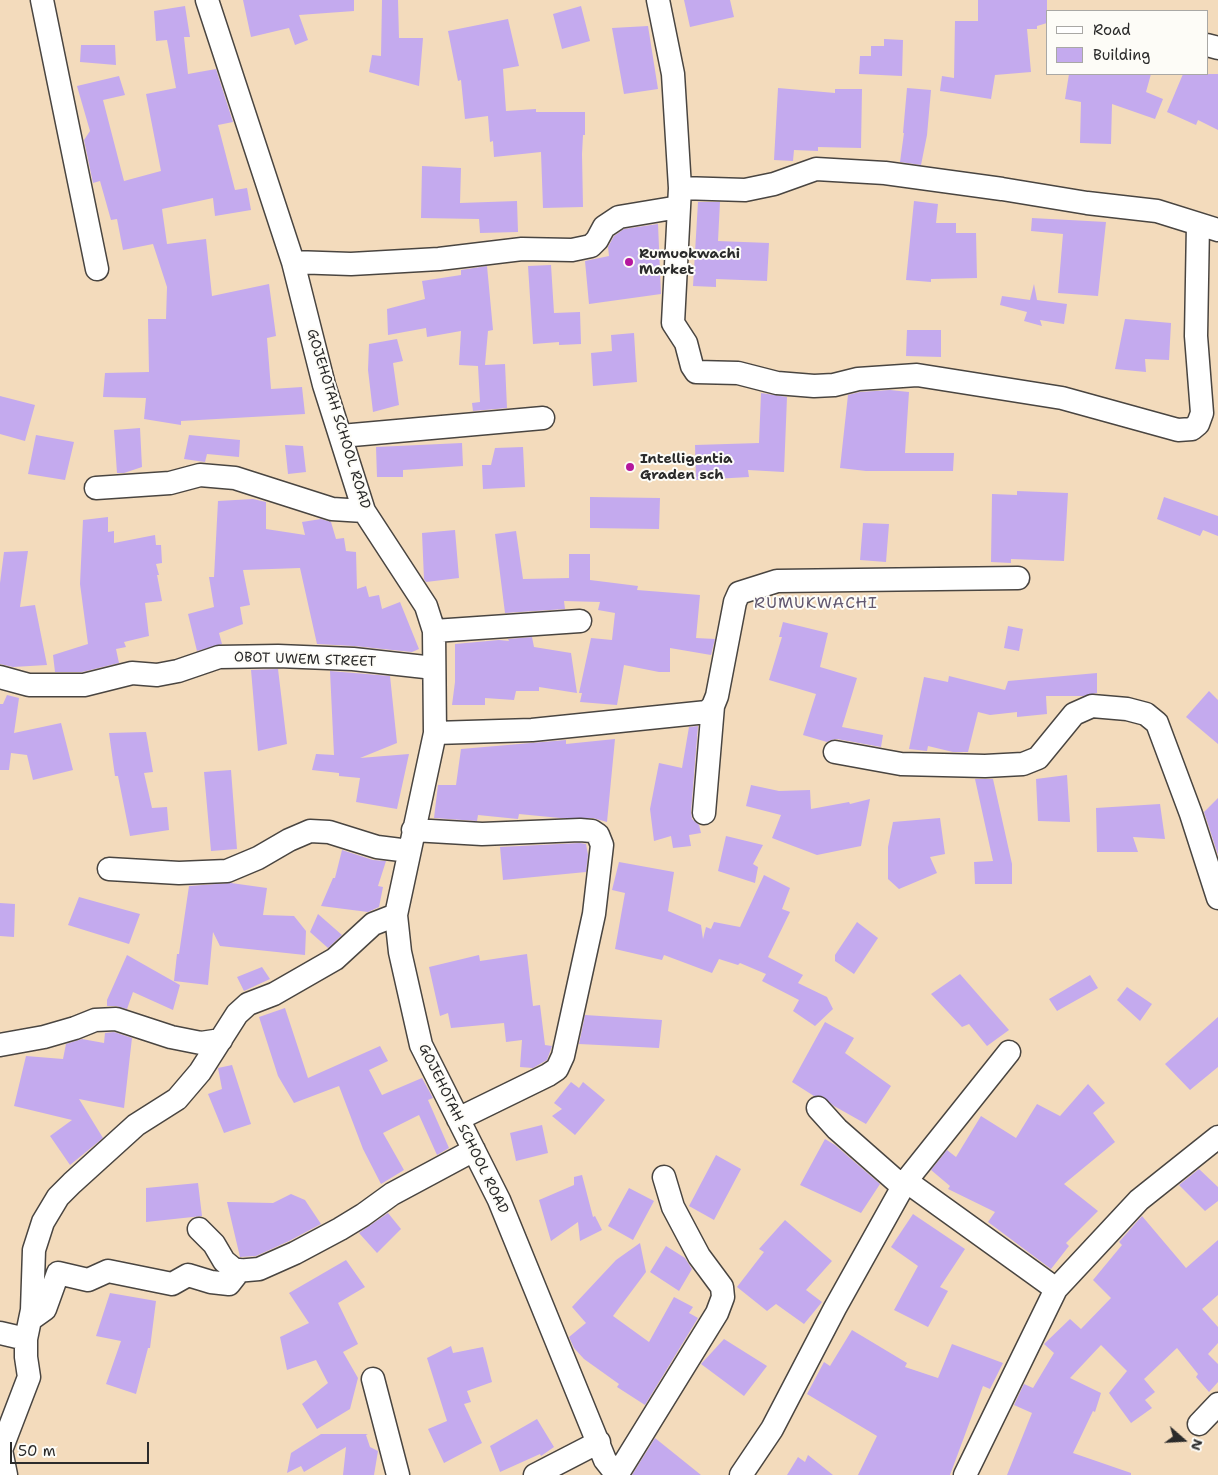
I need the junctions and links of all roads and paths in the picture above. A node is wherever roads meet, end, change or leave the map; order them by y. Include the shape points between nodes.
1 (42, 0) edge
2 (207, 0) edge
3 (658, 0) edge
4 (680, 198) junction
5 (1208, 227) edge
6 (293, 262) junction
7 (97, 269) dead end
8 (543, 418) dead end
9 (341, 436) junction
10 (96, 488) dead end
11 (364, 511) junction
12 (1018, 578) dead end
13 (580, 621) dead end
14 (434, 631) junction
15 (434, 668) junction
16 (0, 676) edge
17 (714, 706) junction
18 (435, 733) junction
19 (835, 752) dead end
20 (704, 813) dead end
21 (411, 840) junction
22 (109, 869) dead end
23 (1218, 898) edge
24 (396, 915) junction
25 (221, 1040) junction
26 (0, 1045) edge
27 (1009, 1052) dead end
28 (818, 1108) dead end
29 (458, 1119) junction
30 (1218, 1137) edge
31 (474, 1150) junction
32 (664, 1178) dead end
33 (905, 1184) junction
34 (199, 1229) dead end
35 (240, 1270) junction
36 (1056, 1289) junction
37 (28, 1329) junction
38 (0, 1333) edge
39 (373, 1380) dead end
40 (1218, 1404) edge
41 (1199, 1424) dead end
42 (599, 1442) junction
43 (6, 1475) edge
44 (398, 1475) edge
45 (535, 1475) edge
46 (617, 1475) edge
47 (742, 1475) edge
48 (965, 1475) edge

1 - 7 street
2 - 6 street, GOJEHOTAH SCHOOL ROAD
3 - 4 street via 673,74
4 - 5 street via 774,184 816,169 924,177 1157,211
4 - 5 street via 674,323 686,343 696,372 738,373 777,384 814,386 917,375 1062,398 1178,430 1192,429 1202,413 1196,336
4 - 6 street via 619,217 604,227 591,246 572,250 522,249 439,259 351,264
6 - 9 street, GOJEHOTAH SCHOOL ROAD via 324,385
8 - 9 street
9 - 11 street, GOJEHOTAH SCHOOL ROAD
10 - 11 street via 170,483 200,475 226,477 332,509
11 - 14 street, GOJEHOTAH SCHOOL ROAD via 426,606
12 - 17 street via 778,581 746,590 735,602
13 - 14 street
14 - 15 street, GOJEHOTAH SCHOOL ROAD
15 - 16 street, OBOT UWEM STREET via 353,659 219,657 178,671 157,675 132,673 84,685 29,685
15 - 18 street, GOJEHOTAH SCHOOL ROAD
17 - 18 street via 707,712 532,730
17 - 20 street
18 - 21 street, GOJEHOTAH SCHOOL ROAD
19 - 23 street via 901,764 1023,764 1038,758 1074,714 1092,706 1146,714 1157,723
21 - 22 street via 377,847 329,832 310,831 227,871 179,873
21 - 24 street, GOJEHOTAH SCHOOL ROAD
21 - 29 street via 580,830 598,835 602,845 594,914 563,1056 557,1069
24 - 25 street via 373,924 336,959 274,994 248,1004 237,1014
24 - 29 street, GOJEHOTAH SCHOOL ROAD via 400,952 421,1045
25 - 26 street via 201,1043 116,1019 95,1020 44,1037
25 - 37 street via 177,1099 136,1125 58,1197 43,1222 34,1250 32,1310
27 - 33 street
28 - 33 street via 837,1129
29 - 31 street, GOJEHOTAH SCHOOL ROAD
30 - 36 street via 1139,1200
31 - 35 street via 392,1194 363,1215 295,1253 259,1269
31 - 42 street, GOJEHOTAH SCHOOL ROAD via 499,1200
32 - 46 street via 673,1207 699,1256 722,1288 723,1297 717,1313
33 - 36 street
33 - 47 street via 772,1429
34 - 35 street via 214,1244 224,1261 236,1271
35 - 37 street via 229,1284 188,1275 172,1284 108,1272 88,1280 58,1273 45,1309
36 - 48 street
37 - 38 street
37 - 43 street via 26,1357 29,1377 1,1450
39 - 44 street
40 - 41 street
42 - 45 street
42 - 46 street, GOJEHOTAH SCHOOL ROAD via 605,1460

